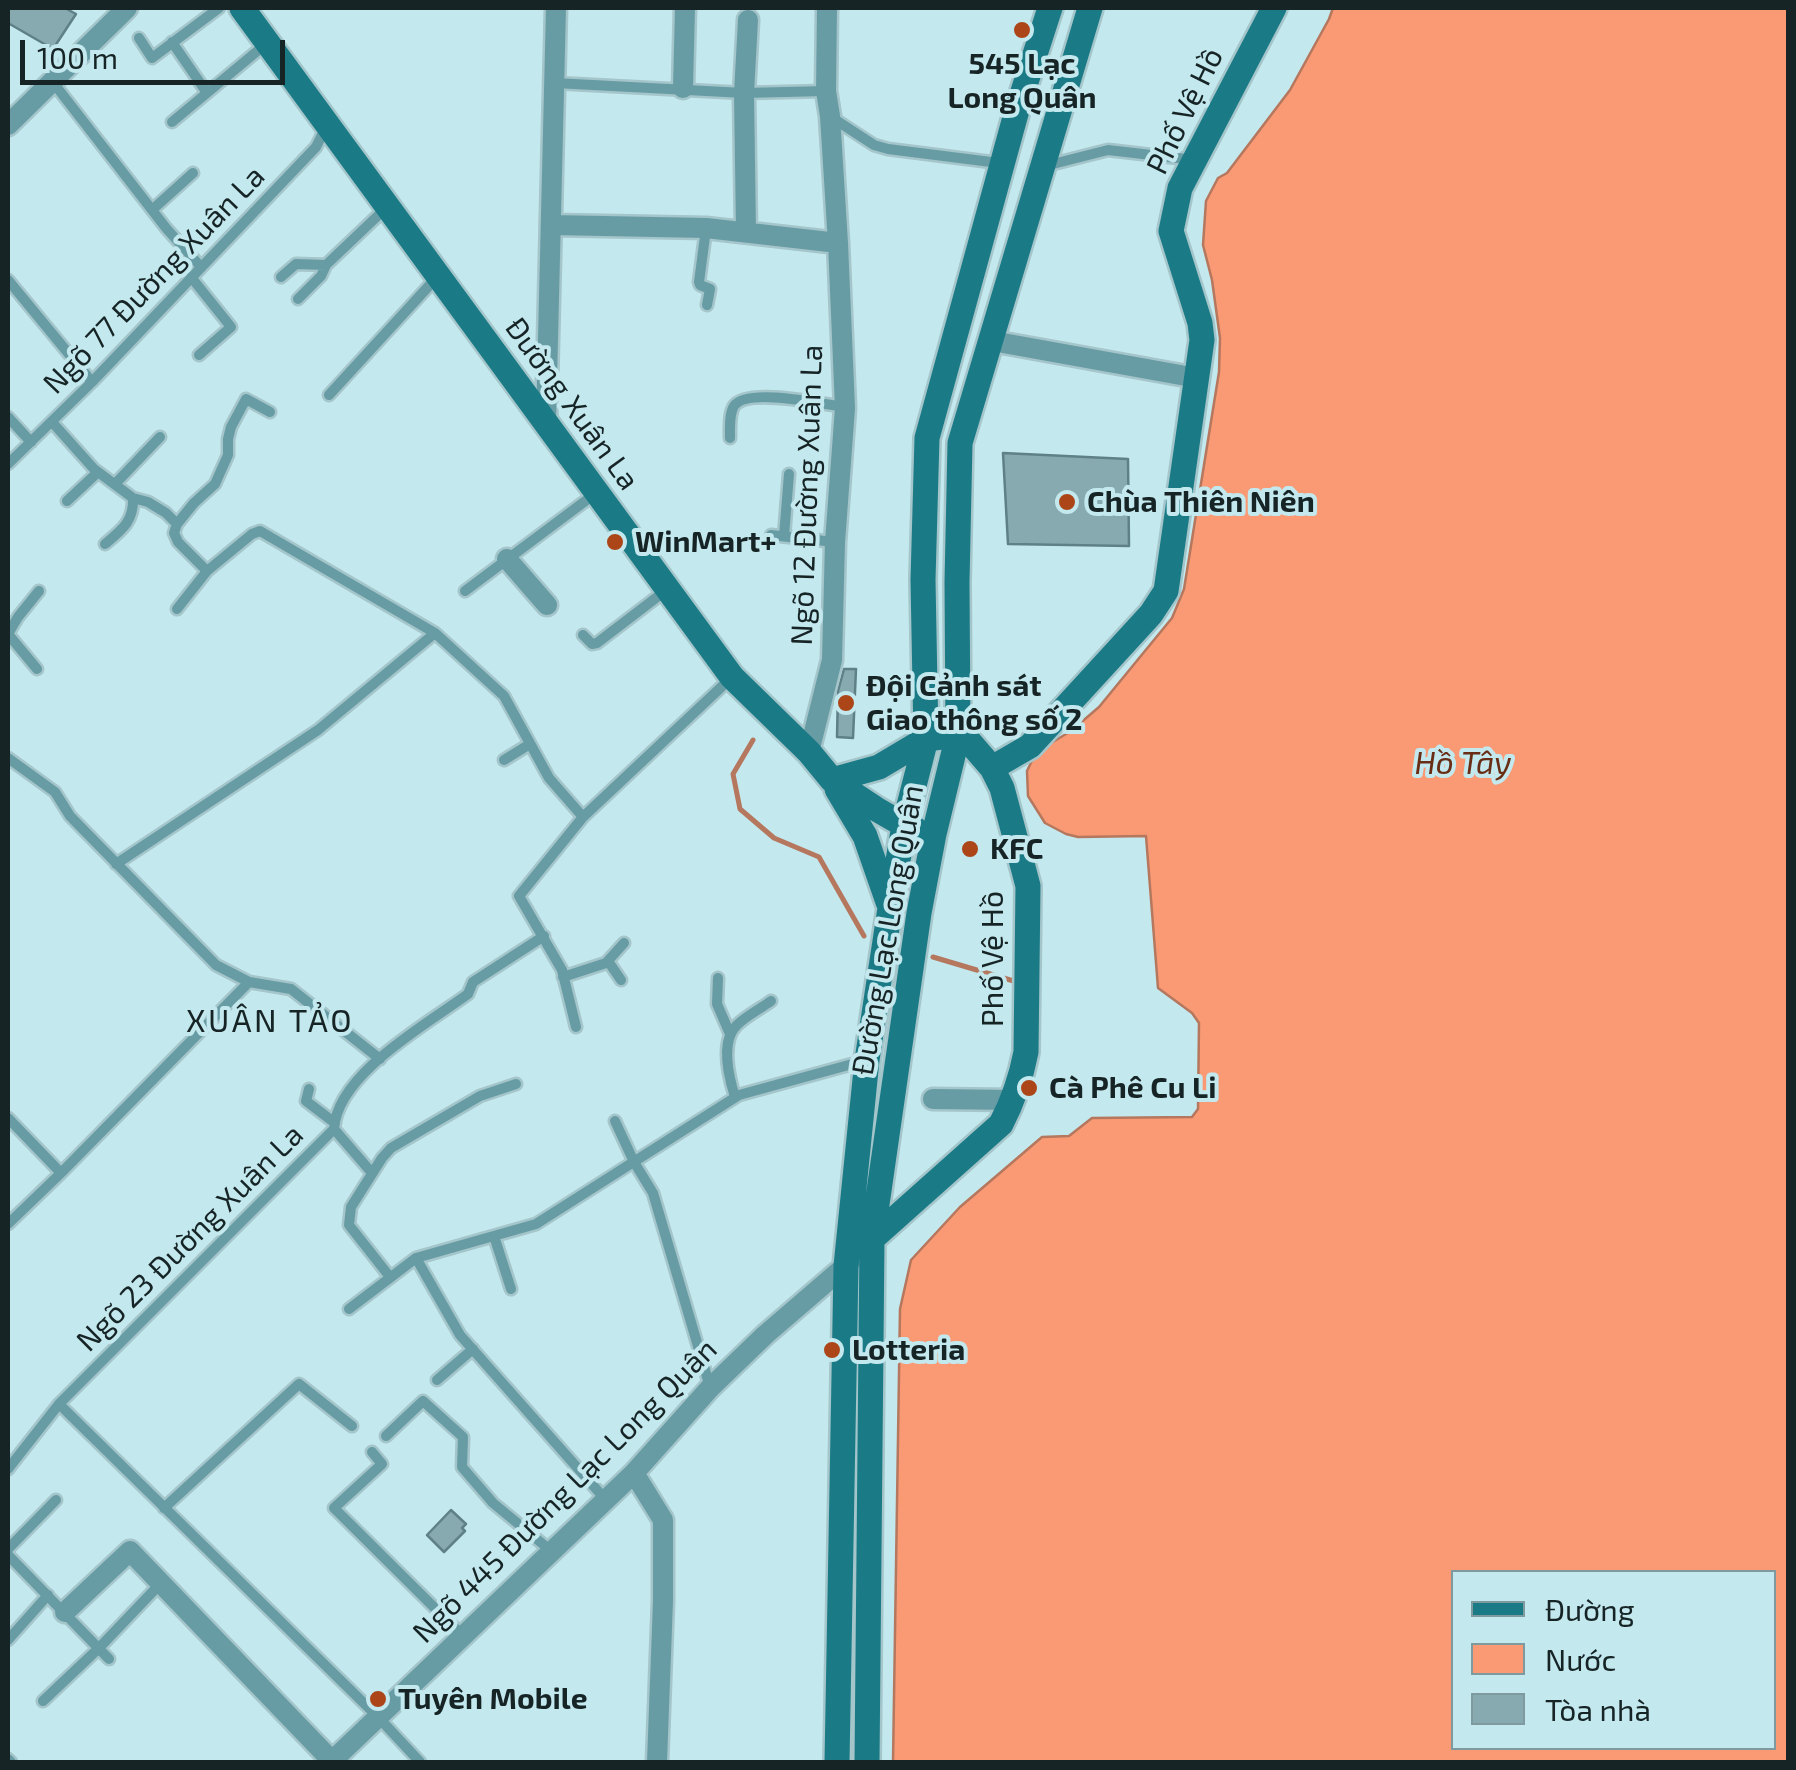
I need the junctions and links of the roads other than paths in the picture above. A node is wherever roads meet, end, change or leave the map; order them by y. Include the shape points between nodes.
1 (127, 8) edge
2 (218, 8) edge
3 (242, 8) edge
4 (556, 8) edge
5 (685, 8) edge
6 (827, 8) edge
7 (1050, 8) edge
8 (1090, 8) edge
9 (1274, 8) edge
10 (748, 20) dead end
11 (139, 38) dead end
12 (172, 42) junction
13 (268, 42) junction
14 (52, 81) junction
15 (554, 83) junction
16 (683, 88) junction
17 (826, 91) junction
18 (744, 92) junction
19 (207, 94) junction
20 (830, 116) junction
21 (172, 122) dead end
22 (328, 124) junction
23 (8, 125) edge
24 (1195, 160) junction
25 (1002, 164) junction
26 (1044, 166) junction
27 (193, 173) dead end
28 (387, 206) junction
29 (152, 210) junction
30 (552, 225) junction
31 (706, 228) junction
32 (746, 231) junction
33 (838, 243) junction
34 (326, 265) junction
35 (200, 267) junction
36 (439, 275) junction
37 (191, 277) junction
38 (282, 277) dead end
39 (8, 280) edge
40 (298, 300) dead end
41 (707, 305) dead end
42 (992, 341) junction
43 (199, 355) dead end
44 (1197, 378) junction
45 (92, 382) junction
46 (329, 394) dead end
47 (845, 408) junction
48 (270, 412) dead end
49 (8, 416) edge
50 (52, 422) junction
51 (546, 422) junction
52 (160, 437) dead end
53 (730, 438) dead end
54 (31, 442) junction
55 (8, 464) edge
56 (98, 472) junction
57 (788, 474) dead end
58 (114, 484) junction
59 (596, 492) junction
60 (133, 498) junction
61 (66, 501) dead end
62 (178, 524) junction
63 (771, 535) dead end
64 (784, 536) junction
65 (836, 542) junction
66 (106, 544) dead end
67 (507, 560) junction
68 (208, 570) junction
69 (667, 589) junction
70 (465, 591) dead end
71 (39, 592) dead end
72 (547, 605) dead end
73 (177, 609) dead end
74 (8, 634) edge
75 (435, 634) junction
76 (582, 635) dead end
77 (37, 669) dead end
78 (732, 677) junction
79 (958, 735) junction
80 (926, 739) junction
81 (530, 744) junction
82 (809, 752) junction
83 (8, 758) edge
84 (504, 760) dead end
85 (992, 768) junction
86 (832, 780) junction
87 (584, 818) junction
88 (904, 825) junction
89 (934, 834) junction
90 (116, 864) junction
91 (890, 908) junction
92 (544, 936) junction
93 (624, 944) dead end
94 (608, 961) junction
95 (563, 977) junction
96 (718, 978) dead end
97 (621, 980) dead end
98 (249, 982) junction
99 (772, 1001) dead end
100 (576, 1028) dead end
101 (730, 1034) junction
102 (380, 1058) junction
103 (868, 1060) junction
104 (516, 1084) dead end
105 (309, 1090) dead end
106 (735, 1098) junction
107 (934, 1099) dead end
108 (1013, 1100) junction
109 (8, 1118) edge
110 (615, 1122) dead end
111 (334, 1126) junction
112 (634, 1162) junction
113 (61, 1173) junction
114 (372, 1173) junction
115 (8, 1224) edge
116 (494, 1236) junction
117 (872, 1239) junction
118 (416, 1258) junction
119 (846, 1266) junction
120 (390, 1277) junction
121 (510, 1289) dead end
122 (349, 1309) dead end
123 (473, 1349) junction
124 (437, 1380) dead end
125 (710, 1388) junction
126 (59, 1404) junction
127 (352, 1426) dead end
128 (386, 1436) dead end
129 (372, 1452) dead end
130 (8, 1468) edge
131 (634, 1472) junction
132 (605, 1499) junction
133 (56, 1500) dead end
134 (164, 1508) junction
135 (550, 1550) junction
136 (8, 1552) edge
137 (161, 1584) junction
138 (48, 1596) junction
139 (65, 1612) junction
140 (462, 1636) junction
141 (8, 1640) edge
142 (99, 1648) junction
143 (109, 1659) dead end
144 (43, 1700) dead end
145 (379, 1718) junction
146 (332, 1762) edge
147 (420, 1762) edge
148 (657, 1762) edge
149 (837, 1762) edge
150 (867, 1762) edge

1 - 14 street
2 - 12 lane
3 - 13 main road, Đường Xuân La
4 - 15 street
5 - 16 street
6 - 17 street, Ngõ 12 Đường Xuân La
7 - 25 main road, Đường Lạc Long Quân
8 - 26 main road, Đường Lạc Long Quân
9 - 24 main road, Phố Vệ Hồ
10 - 18 street
11 - 12 lane via 152,58
12 - 19 lane
13 - 19 lane
13 - 22 main road, Đường Xuân La
14 - 23 street
14 - 29 lane
15 - 16 lane
15 - 30 street
16 - 18 lane
17 - 18 lane
17 - 20 street, Ngõ 12 Đường Xuân La
18 - 32 street
19 - 21 lane
20 - 25 lane via 888,149
20 - 33 street, Ngõ 12 Đường Xuân La
22 - 28 main road, Đường Xuân La
22 - 35 lane, Ngõ 77 Đường Xuân La via 316,148
24 - 26 lane via 1108,150
24 - 44 main road, Phố Vệ Hồ via 1180,188 1171,231 1200,324
25 - 80 main road, Đường Lạc Long Quân via 927,438
26 - 42 main road, Đường Lạc Long Quân
27 - 29 lane
28 - 34 lane
28 - 36 main road, Đường Xuân La
29 - 35 lane
30 - 31 street
30 - 51 street
31 - 32 street
31 - 41 lane via 699,282 710,288
32 - 33 street
33 - 47 street, Ngõ 12 Đường Xuân La
34 - 38 lane via 296,264
34 - 40 lane
35 - 37 lane, Ngõ 77 Đường Xuân La
36 - 46 lane
36 - 51 main road, Đường Xuân La
37 - 43 lane via 231,327
37 - 45 lane, Ngõ 77 Đường Xuân La
39 - 45 lane
42 - 44 street
42 - 79 main road, Đường Lạc Long Quân via 960,443
44 - 85 main road, Phố Vệ Hồ via 1166,591 1030,746
45 - 50 lane, Ngõ 77 Đường Xuân La
47 - 53 lane via 745,398 732,412
47 - 65 street, Ngõ 12 Đường Xuân La
48 - 62 lane via 246,399 216,484
49 - 54 lane
50 - 54 lane, Ngõ 77 Đường Xuân La
50 - 56 lane
51 - 59 main road, Đường Xuân La
52 - 58 lane
54 - 55 lane, Ngõ 77 Đường Xuân La
56 - 58 lane
56 - 61 lane
57 - 64 lane
58 - 60 lane
59 - 67 lane
59 - 69 main road, Đường Xuân La
60 - 62 lane
60 - 66 lane via 128,524
62 - 68 lane via 178,542
63 - 64 lane
64 - 65 lane
65 - 82 street, Ngõ 12 Đường Xuân La via 832,660
67 - 70 lane
67 - 72 street
68 - 73 lane
68 - 75 lane via 260,531
69 - 76 lane via 597,644
69 - 78 main road, Đường Xuân La
71 - 74 lane
74 - 77 lane
75 - 81 lane via 504,696
75 - 90 lane via 318,730
78 - 82 main road, Đường Xuân La
78 - 87 lane
79 - 80 main road
79 - 85 main road
79 - 89 main road, Đường Lạc Long Quân
80 - 86 main road via 879,767
80 - 88 main road, Đường Lạc Long Quân
81 - 84 lane
81 - 87 lane
82 - 86 main road, Đường Xuân La
83 - 90 lane via 55,792
85 - 108 main road, Phố Vệ Hồ via 1028,886 1026,1052
86 - 88 main road, Đường Xuân La
86 - 91 main road via 865,836
87 - 92 lane via 520,896
88 - 89 main road, Đường Xuân La
88 - 91 main road, Đường Lạc Long Quân
89 - 117 main road, Đường Lạc Long Quân
90 - 98 lane via 216,964
91 - 103 main road, Đường Lạc Long Quân
92 - 95 lane
92 - 102 lane, Ngõ 23 Đường Xuân La via 473,982 468,994
93 - 94 lane
94 - 95 lane
94 - 97 lane
95 - 100 lane
96 - 101 lane via 717,1004
98 - 102 lane via 291,989
98 - 113 lane
99 - 101 lane
101 - 106 lane
102 - 111 lane, Ngõ 23 Đường Xuân La via 349,1088
103 - 106 lane
103 - 119 main road, Đường Lạc Long Quân
104 - 114 lane via 480,1096 390,1148
105 - 111 lane via 306,1101
106 - 112 lane
107 - 108 street
108 - 117 main road, Phố Vệ Hồ via 1001,1124
109 - 113 lane
110 - 112 lane
111 - 114 lane
111 - 126 lane, Ngõ 23 Đường Xuân La
112 - 116 lane via 536,1224
112 - 125 lane via 653,1193
113 - 115 lane
114 - 120 lane via 350,1207 349,1224
116 - 118 lane
116 - 121 lane
117 - 119 street, Ngõ 445 Đường Lạc Long Quân
117 - 150 main road, Đường Lạc Long Quân
118 - 120 lane
118 - 123 lane
119 - 125 street, Ngõ 445 Đường Lạc Long Quân via 761,1327
119 - 149 main road, Đường Lạc Long Quân
120 - 122 lane
123 - 124 lane
123 - 132 lane
125 - 131 street, Ngõ 445 Đường Lạc Long Quân
126 - 130 lane, Ngõ 23 Đường Xuân La
126 - 134 lane
127 - 134 lane via 299,1384
128 - 135 lane via 423,1400 463,1437 462,1467
129 - 140 lane via 382,1464 334,1508
131 - 132 street, Ngõ 445 Đường Lạc Long Quân
131 - 148 street via 662,1520
132 - 135 street, Ngõ 445 Đường Lạc Long Quân
133 - 136 lane
134 - 145 lane
135 - 140 street, Ngõ 445 Đường Lạc Long Quân
136 - 138 lane
137 - 139 street via 130,1551
137 - 142 lane
137 - 146 street
138 - 139 lane
138 - 141 lane
139 - 142 lane
140 - 145 street, Ngõ 445 Đường Lạc Long Quân
142 - 143 lane
142 - 144 lane
145 - 146 street, Ngõ 445 Đường Lạc Long Quân
145 - 147 lane

